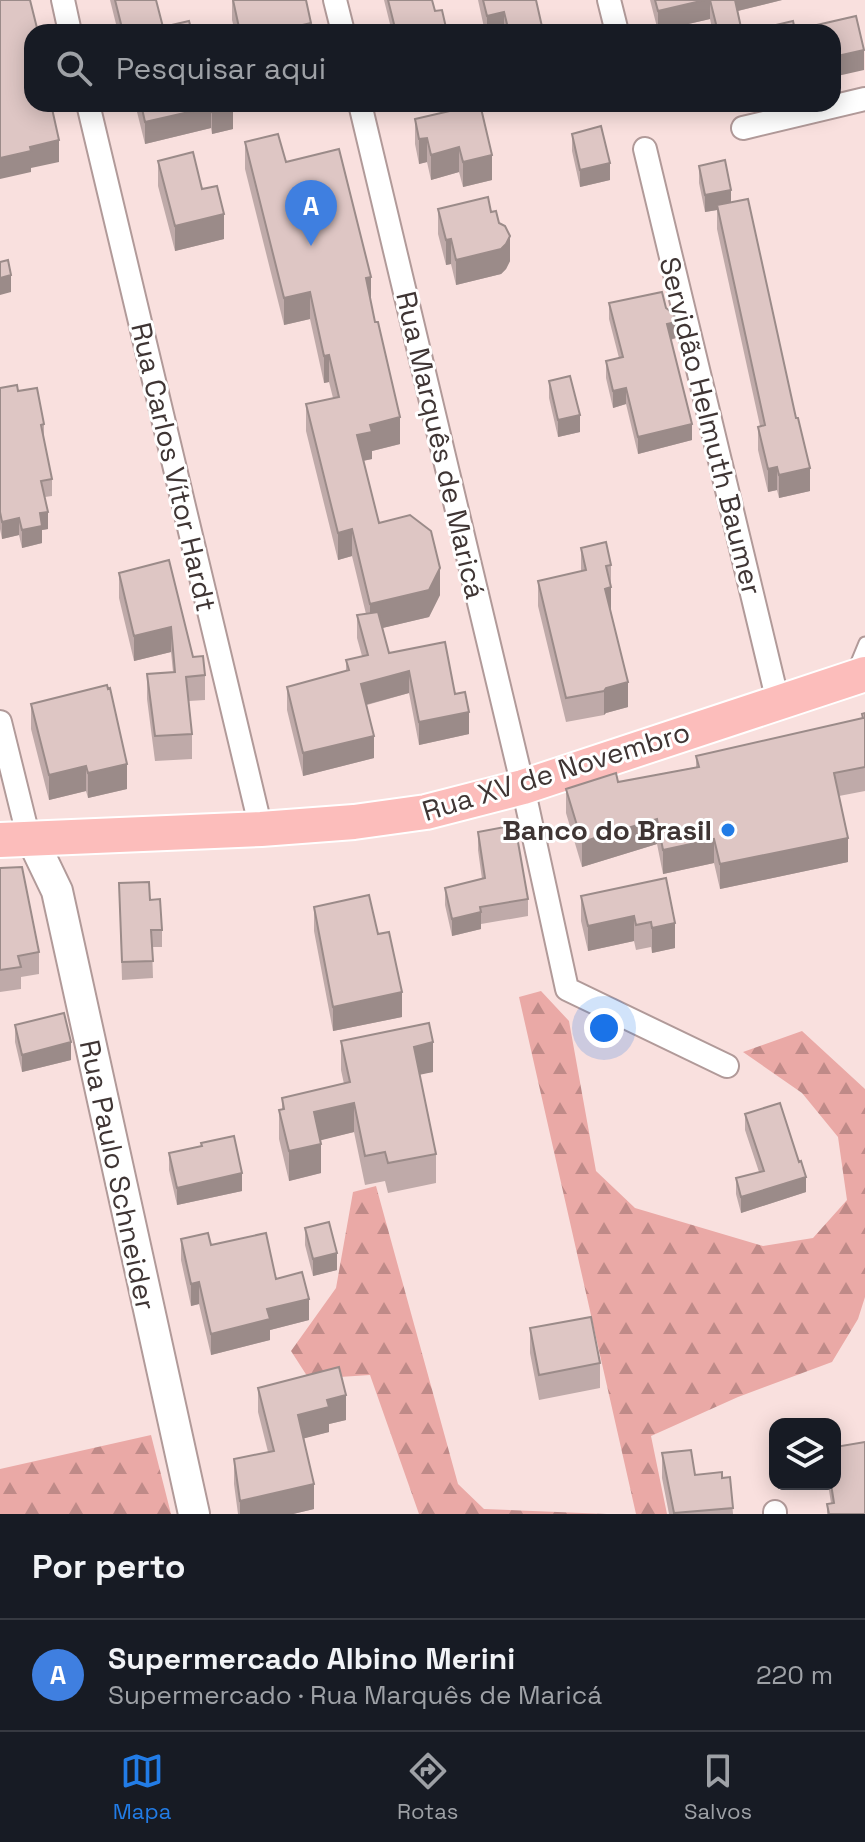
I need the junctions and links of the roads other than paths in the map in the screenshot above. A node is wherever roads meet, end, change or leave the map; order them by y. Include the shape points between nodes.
1 (63, 0) edge
2 (335, 0) edge
3 (609, 0) edge
4 (68, 24) edge
5 (341, 24) edge
6 (615, 24) edge
7 (865, 99) edge
8 (841, 105) edge
9 (90, 112) edge
10 (362, 112) edge
11 (810, 112) edge
12 (743, 128) dead end
13 (645, 149) dead end
14 (865, 643) edge
15 (857, 677) edge
16 (778, 702) junction
17 (0, 722) edge
18 (523, 787) junction
19 (261, 829) junction
20 (16, 840) edge
21 (727, 1066) dead end
22 (194, 1514) edge

1 - 4 street
2 - 5 street
3 - 6 street
7 - 8 street
9 - 19 street, Rua Carlos Vítor Hardt
10 - 18 street, Rua Marquês de Maricá
11 - 12 street
13 - 16 street, Servidão Helmuth Baumer
14 - 15 lane
15 - 16 main road, Rua XV de Novembro
16 - 18 main road, Rua XV de Novembro
17 - 20 street via 25,823
18 - 19 main road, Rua XV de Novembro via 426,812
18 - 21 street, Rua Marquês de Maricá via 567,989
19 - 20 main road, Rua XV de Novembro
20 - 22 street, Rua Paulo Schneider via 57,891

